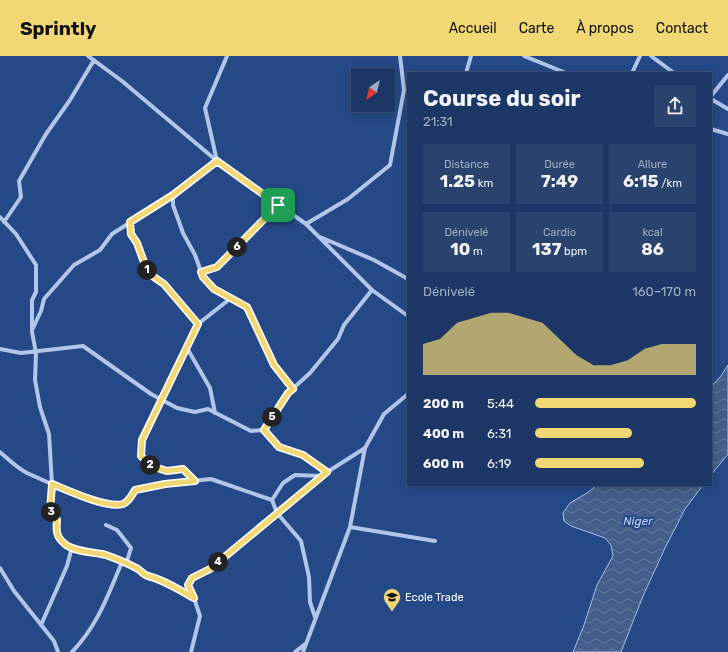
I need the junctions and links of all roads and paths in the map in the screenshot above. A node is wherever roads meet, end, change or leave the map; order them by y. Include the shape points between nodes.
1 (88, 56) edge
2 (227, 56) edge
3 (400, 56) edge
4 (471, 56) edge
5 (524, 56) edge
6 (640, 56) edge
7 (651, 56) edge
8 (94, 60) junction
9 (466, 72) edge
10 (564, 72) edge
11 (632, 72) edge
12 (673, 72) edge
13 (728, 76) edge
14 (406, 91) edge
15 (712, 97) edge
16 (712, 99) edge
17 (728, 109) edge
18 (712, 129) edge
19 (728, 134) edge
20 (217, 161) junction
21 (173, 195) junction
22 (278, 205) junction
23 (0, 217) edge
24 (4, 222) junction
25 (130, 222) junction
26 (306, 224) junction
27 (317, 236) junction
28 (201, 272) junction
29 (407, 278) edge
30 (372, 290) junction
31 (231, 298) junction
32 (407, 315) edge
33 (198, 324) junction
34 (32, 332) junction
35 (187, 348) junction
36 (0, 349) edge
37 (36, 352) junction
38 (293, 389) junction
39 (407, 395) edge
40 (162, 400) junction
41 (215, 413) junction
42 (264, 430) junction
43 (365, 448) junction
44 (0, 452) edge
45 (0, 456) edge
46 (6, 458) junction
47 (327, 472) junction
48 (321, 476) junction
49 (195, 481) junction
50 (52, 484) junction
51 (272, 500) junction
52 (277, 513) junction
53 (106, 525) dead end
54 (350, 527) junction
55 (435, 541) dead end
56 (72, 547) junction
57 (124, 563) junction
58 (0, 568) edge
59 (194, 598) junction
60 (316, 617) junction
61 (41, 625) junction
62 (305, 644) junction
63 (58, 652) edge
64 (72, 652) edge
65 (191, 652) edge
66 (295, 652) edge
67 (303, 652) edge

1 - 8 street
2 - 20 street via 205,108
3 - 14 street
4 - 9 street
5 - 10 street
6 - 11 street
7 - 12 street
8 - 20 street
8 - 24 street via 19,181 21,197
13 - 15 street
14 - 26 street via 390,164 348,199
16 - 17 street
18 - 19 street
20 - 21 street
20 - 22 street
21 - 25 street
21 - 28 street via 173,205 183,233
22 - 26 street
22 - 28 street via 217,267
23 - 24 street
24 - 34 street via 16,234 36,265
25 - 33 street via 131,234 148,273 164,284
25 - 34 street via 112,234 100,250 74,265 44,298
26 - 27 street
27 - 29 street via 374,260
27 - 30 street
28 - 31 street via 214,289
30 - 32 street
30 - 38 street via 344,325 338,339 310,374
31 - 33 street
31 - 38 street via 247,307 274,365
33 - 35 street
34 - 37 street
35 - 40 street
35 - 41 street via 210,388
36 - 37 street via 21,353
37 - 40 street via 83,346
37 - 50 street via 35,380 49,434
38 - 42 street
39 - 43 street via 384,414
40 - 41 street via 177,408 195,412 208,409
40 - 49 street via 142,440 141,456 151,466 167,471 183,469
41 - 42 street via 251,431
42 - 47 street via 279,447 303,455
43 - 47 street
43 - 54 street
44 - 46 street
45 - 46 street
46 - 50 street via 25,472
47 - 48 street
48 - 51 street via 295,475 283,483
48 - 52 street
49 - 50 street via 135,490 124,504 117,505 87,499
49 - 51 street via 211,479
50 - 56 street via 50,512 57,520 56,532 65,545
51 - 52 street
52 - 59 street via 210,569 192,578 188,585
52 - 60 street via 301,541 309,577 310,602
53 - 57 street via 117,530 131,548
54 - 55 street
54 - 60 street
56 - 57 street
56 - 61 street via 67,566
57 - 59 street
57 - 64 street via 95,624
58 - 61 street via 14,591
59 - 65 street via 200,616
60 - 62 street
61 - 63 street via 54,641
62 - 66 street
62 - 67 street

